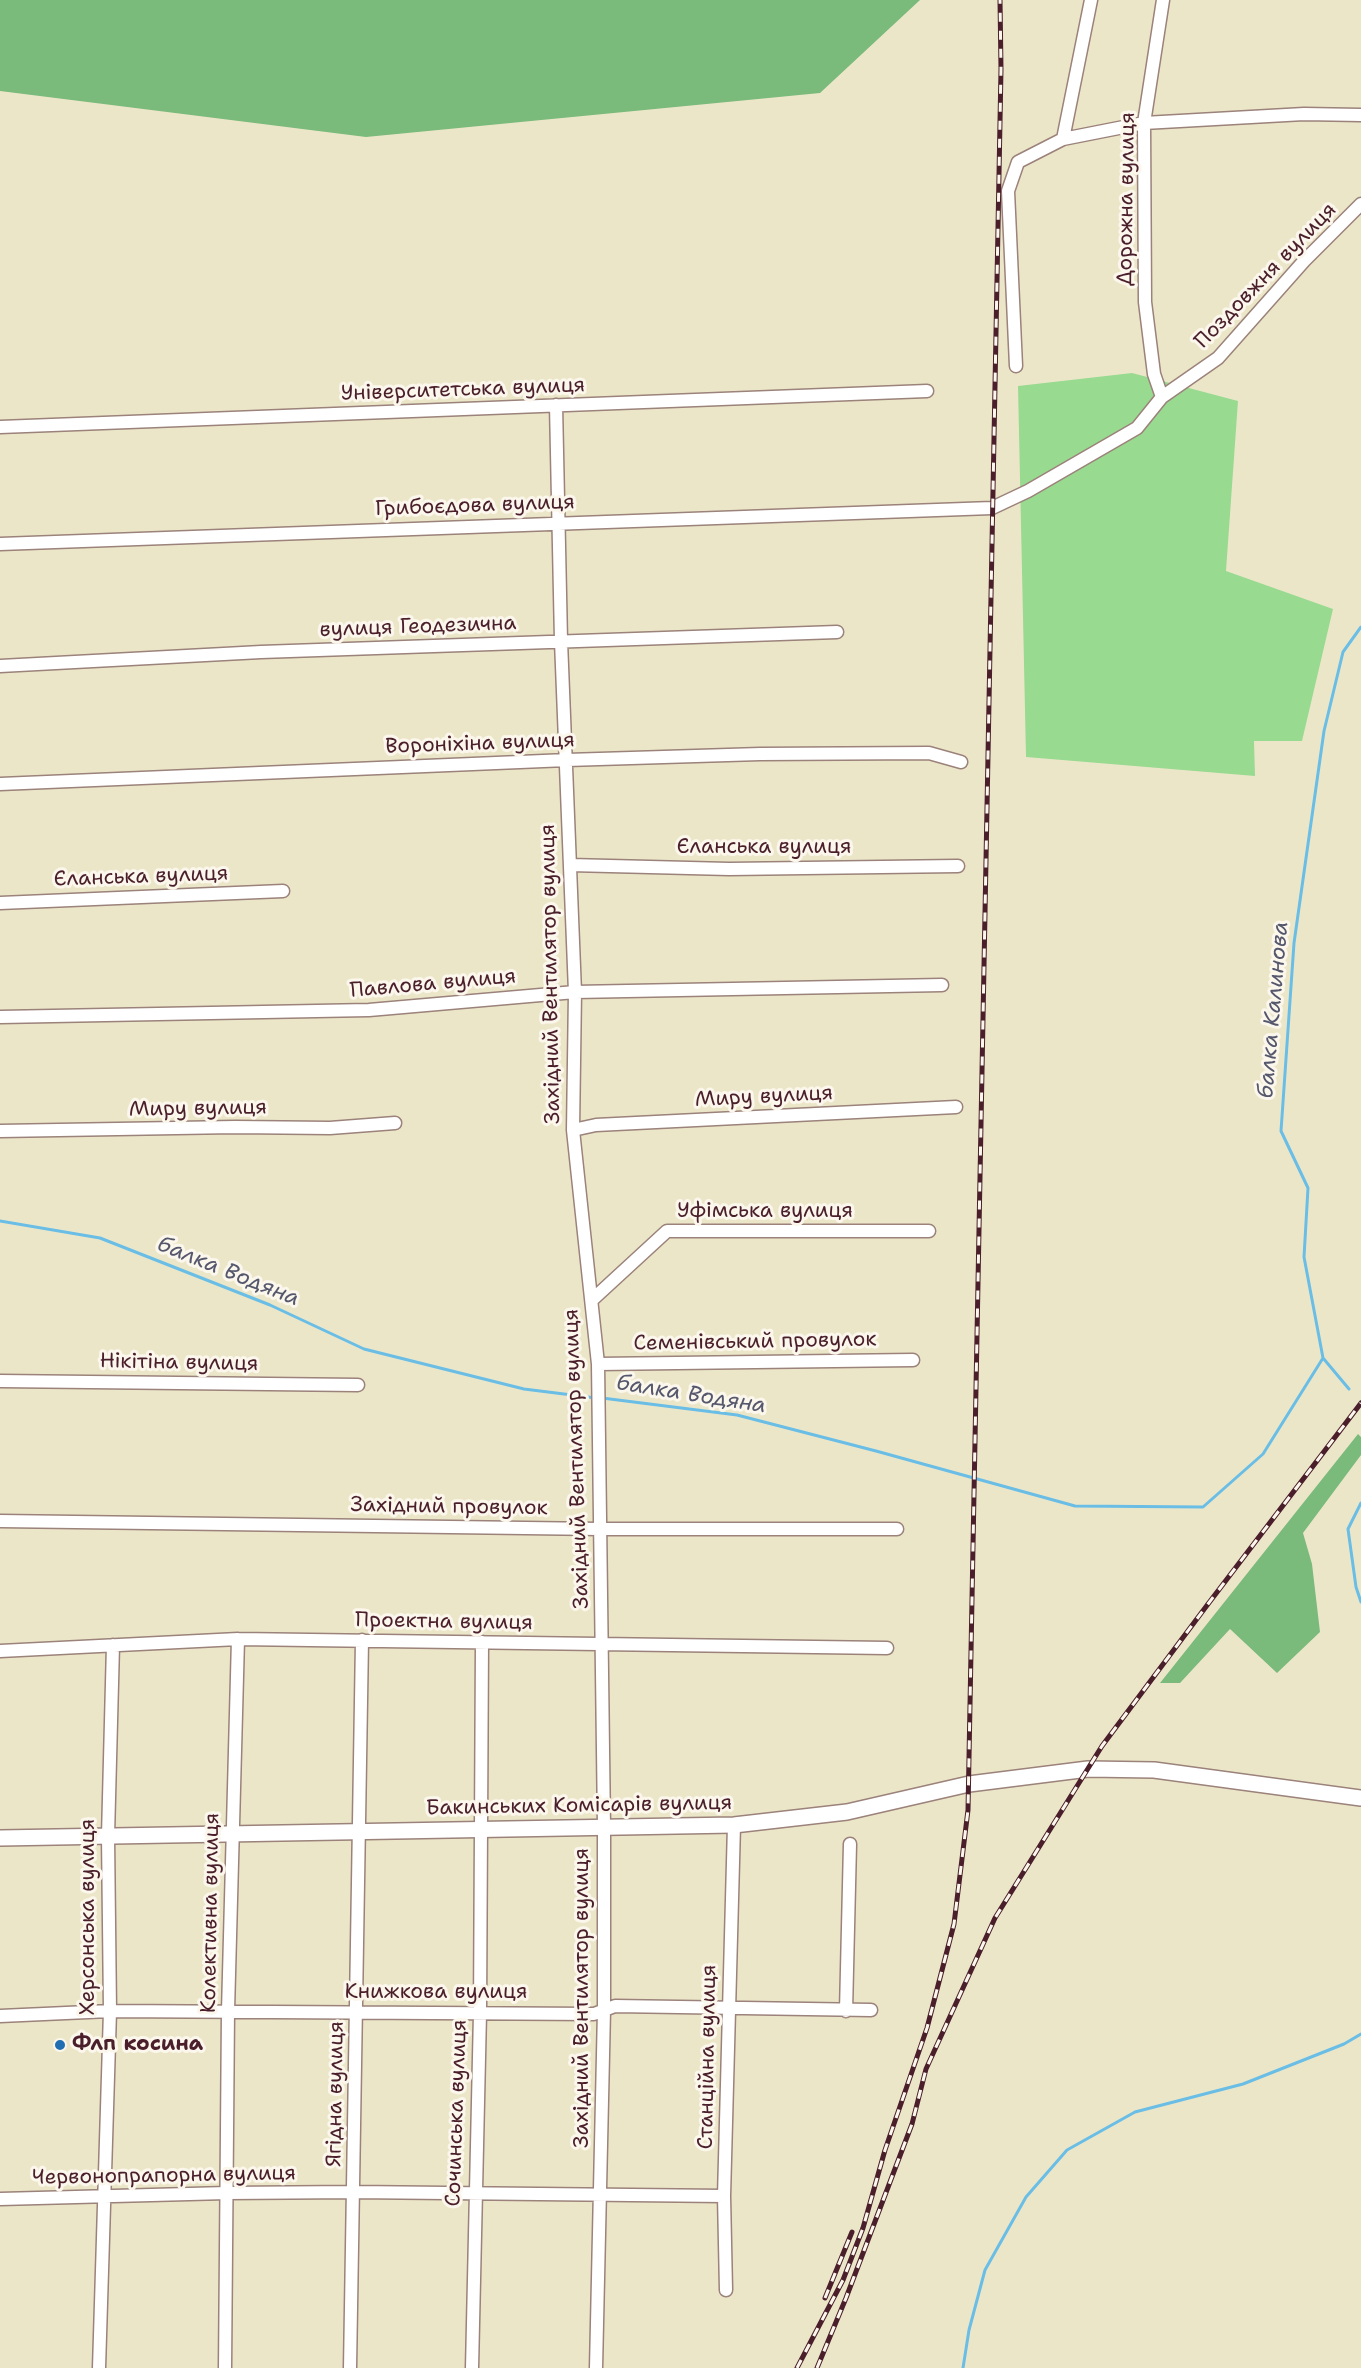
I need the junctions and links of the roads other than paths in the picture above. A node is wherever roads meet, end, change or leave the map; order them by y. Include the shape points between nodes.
1 (1091, 0) edge
2 (1163, 0) edge
3 (1361, 115) edge
4 (1144, 123) junction
5 (1063, 139) junction
6 (1361, 204) edge
7 (1016, 366) dead end
8 (927, 391) dead end
9 (1162, 397) junction
10 (556, 405) junction
11 (0, 427) edge
12 (952, 508) joint
13 (558, 523) junction
14 (0, 544) edge
15 (837, 632) dead end
16 (561, 641) junction
17 (0, 666) edge
18 (567, 760) junction
19 (961, 762) dead end
20 (0, 784) edge
21 (570, 865) junction
22 (958, 866) dead end
23 (284, 891) dead end
24 (0, 903) edge
25 (942, 985) dead end
26 (575, 992) junction
27 (0, 1017) edge
28 (956, 1107) dead end
29 (395, 1123) dead end
30 (573, 1130) junction
31 (0, 1131) edge
32 (929, 1231) dead end
33 (592, 1300) junction
34 (913, 1360) dead end
35 (598, 1364) junction
36 (0, 1381) edge
37 (358, 1385) dead end
38 (0, 1521) edge
39 (600, 1528) junction
40 (897, 1529) dead end
41 (238, 1639) junction
42 (362, 1640) junction
43 (483, 1642) junction
44 (602, 1643) junction
45 (113, 1645) junction
46 (887, 1647) dead end
47 (0, 1651) edge
48 (1361, 1798) edge
49 (734, 1825) junction
50 (604, 1827) junction
51 (481, 1829) junction
52 (360, 1832) junction
53 (232, 1834) junction
54 (108, 1836) junction
55 (0, 1838) edge
56 (850, 1844) dead end
57 (728, 2009) junction
58 (604, 2010) junction
59 (871, 2010) dead end
60 (110, 2011) junction
61 (228, 2011) junction
62 (846, 2011) junction
63 (356, 2012) junction
64 (480, 2013) junction
65 (0, 2016) edge
66 (354, 2192) junction
67 (227, 2193) junction
68 (474, 2194) junction
69 (601, 2195) junction
70 (724, 2196) junction
71 (103, 2197) junction
72 (0, 2199) edge
73 (726, 2290) dead end
74 (99, 2368) edge
75 (225, 2368) edge
76 (350, 2368) edge
77 (472, 2368) edge
78 (596, 2368) edge

1 - 5 street
2 - 4 street, Дорожна вулиця
3 - 4 street via 1304,114
4 - 5 street
4 - 9 street, Дорожна вулиця via 1145,302 1154,374
5 - 7 street via 1018,162 1008,190
6 - 9 street, Поздовжня вулиця via 1218,358
8 - 10 street, Університетська вулиця
9 - 12 street, Поздовжня вулиця via 1137,428 1028,491 992,508
10 - 11 street, Університетська вулиця
10 - 13 street, Західний Вентилятор вулиця
12 - 13 street, Грибоєдова вулиця
13 - 14 street, Грибоєдова вулиця
13 - 16 street, Західний Вентилятор вулиця
15 - 16 street, вулиця Геодезична
16 - 17 street, вулиця Геодезична
16 - 18 street, Західний Вентилятор вулиця
18 - 19 street, Вороніхіна вулиця via 929,753
18 - 20 street, Вороніхіна вулиця
18 - 21 street, Західний Вентилятор вулиця
21 - 22 street, Єланська вулиця via 729,869
21 - 26 street, Західний Вентилятор вулиця
23 - 24 street, Єланська вулиця
25 - 26 street, Павлова вулиця
26 - 27 street, Павлова вулиця via 369,1010
26 - 30 street, Західний Вентилятор вулиця
28 - 30 street, Миру вулиця via 596,1125
29 - 31 street, Миру вулиця via 330,1128
30 - 33 street, Західний Вентилятор вулиця
32 - 33 street, Уфімська вулиця via 668,1231
33 - 35 street, Західний Вентилятор вулиця
34 - 35 street, Семенівський провулок
35 - 39 street, Західний Вентилятор вулиця
36 - 37 street, Нікітіна вулиця
38 - 39 street, Західний провулок
39 - 40 street, Західний провулок
39 - 44 street, Західний Вентилятор вулиця
41 - 42 street, Проектна вулиця
41 - 45 street, Проектна вулиця
41 - 53 street, Колективна вулиця
42 - 43 street, Проектна вулиця
42 - 52 street, Ягідна вулиця
43 - 44 street, Проектна вулиця
43 - 51 street, Сочинська вулиця
44 - 46 street, Проектна вулиця
44 - 50 street, Західний Вентилятор вулиця
45 - 47 street, Проектна вулиця
45 - 54 street, Херсонська вулиця
48 - 49 street, Бакинських Комісарів вулиця via 1154,1770 1088,1770 969,1784 847,1812
49 - 50 street, Бакинських Комісарів вулиця
49 - 57 street, Станційна вулиця
50 - 51 street, Бакинських Комісарів вулиця
50 - 58 street, Західний Вентилятор вулиця
51 - 52 street, Бакинських Комісарів вулиця
51 - 64 street, Сочинська вулиця
52 - 53 street, Бакинських Комісарів вулиця
52 - 63 street, Ягідна вулиця
53 - 54 street, Бакинських Комісарів вулиця
53 - 61 street, Колективна вулиця
54 - 55 street, Бакинських Комісарів вулиця
54 - 60 street, Херсонська вулиця
56 - 62 street
57 - 58 street, Книжкова вулиця via 615,2006
57 - 62 street, Книжкова вулиця
57 - 70 street, Станційна вулиця
58 - 64 street, Книжкова вулиця via 594,2014
58 - 69 street, Західний Вентилятор вулиця
59 - 62 street, Книжкова вулиця
60 - 61 street, Книжкова вулиця
60 - 65 street, Книжкова вулиця
60 - 71 street, Херсонська вулиця
61 - 63 street, Книжкова вулиця
61 - 67 street, Колективна вулиця
63 - 64 street, Книжкова вулиця
63 - 66 street, Ягідна вулиця
64 - 68 street, Сочинська вулиця
66 - 67 street, Червонопрапорна вулиця
66 - 68 street, Червонопрапорна вулиця
66 - 76 street, Ягідна вулиця
67 - 71 street, Червонопрапорна вулиця
67 - 75 street, Колективна вулиця
68 - 69 street, Червонопрапорна вулиця
68 - 77 street, Сочинська вулиця
69 - 70 street, Червонопрапорна вулиця
69 - 78 street, Західний Вентилятор вулиця
70 - 73 street, Станційна вулиця
71 - 72 street, Червонопрапорна вулиця
71 - 74 street, Херсонська вулиця

